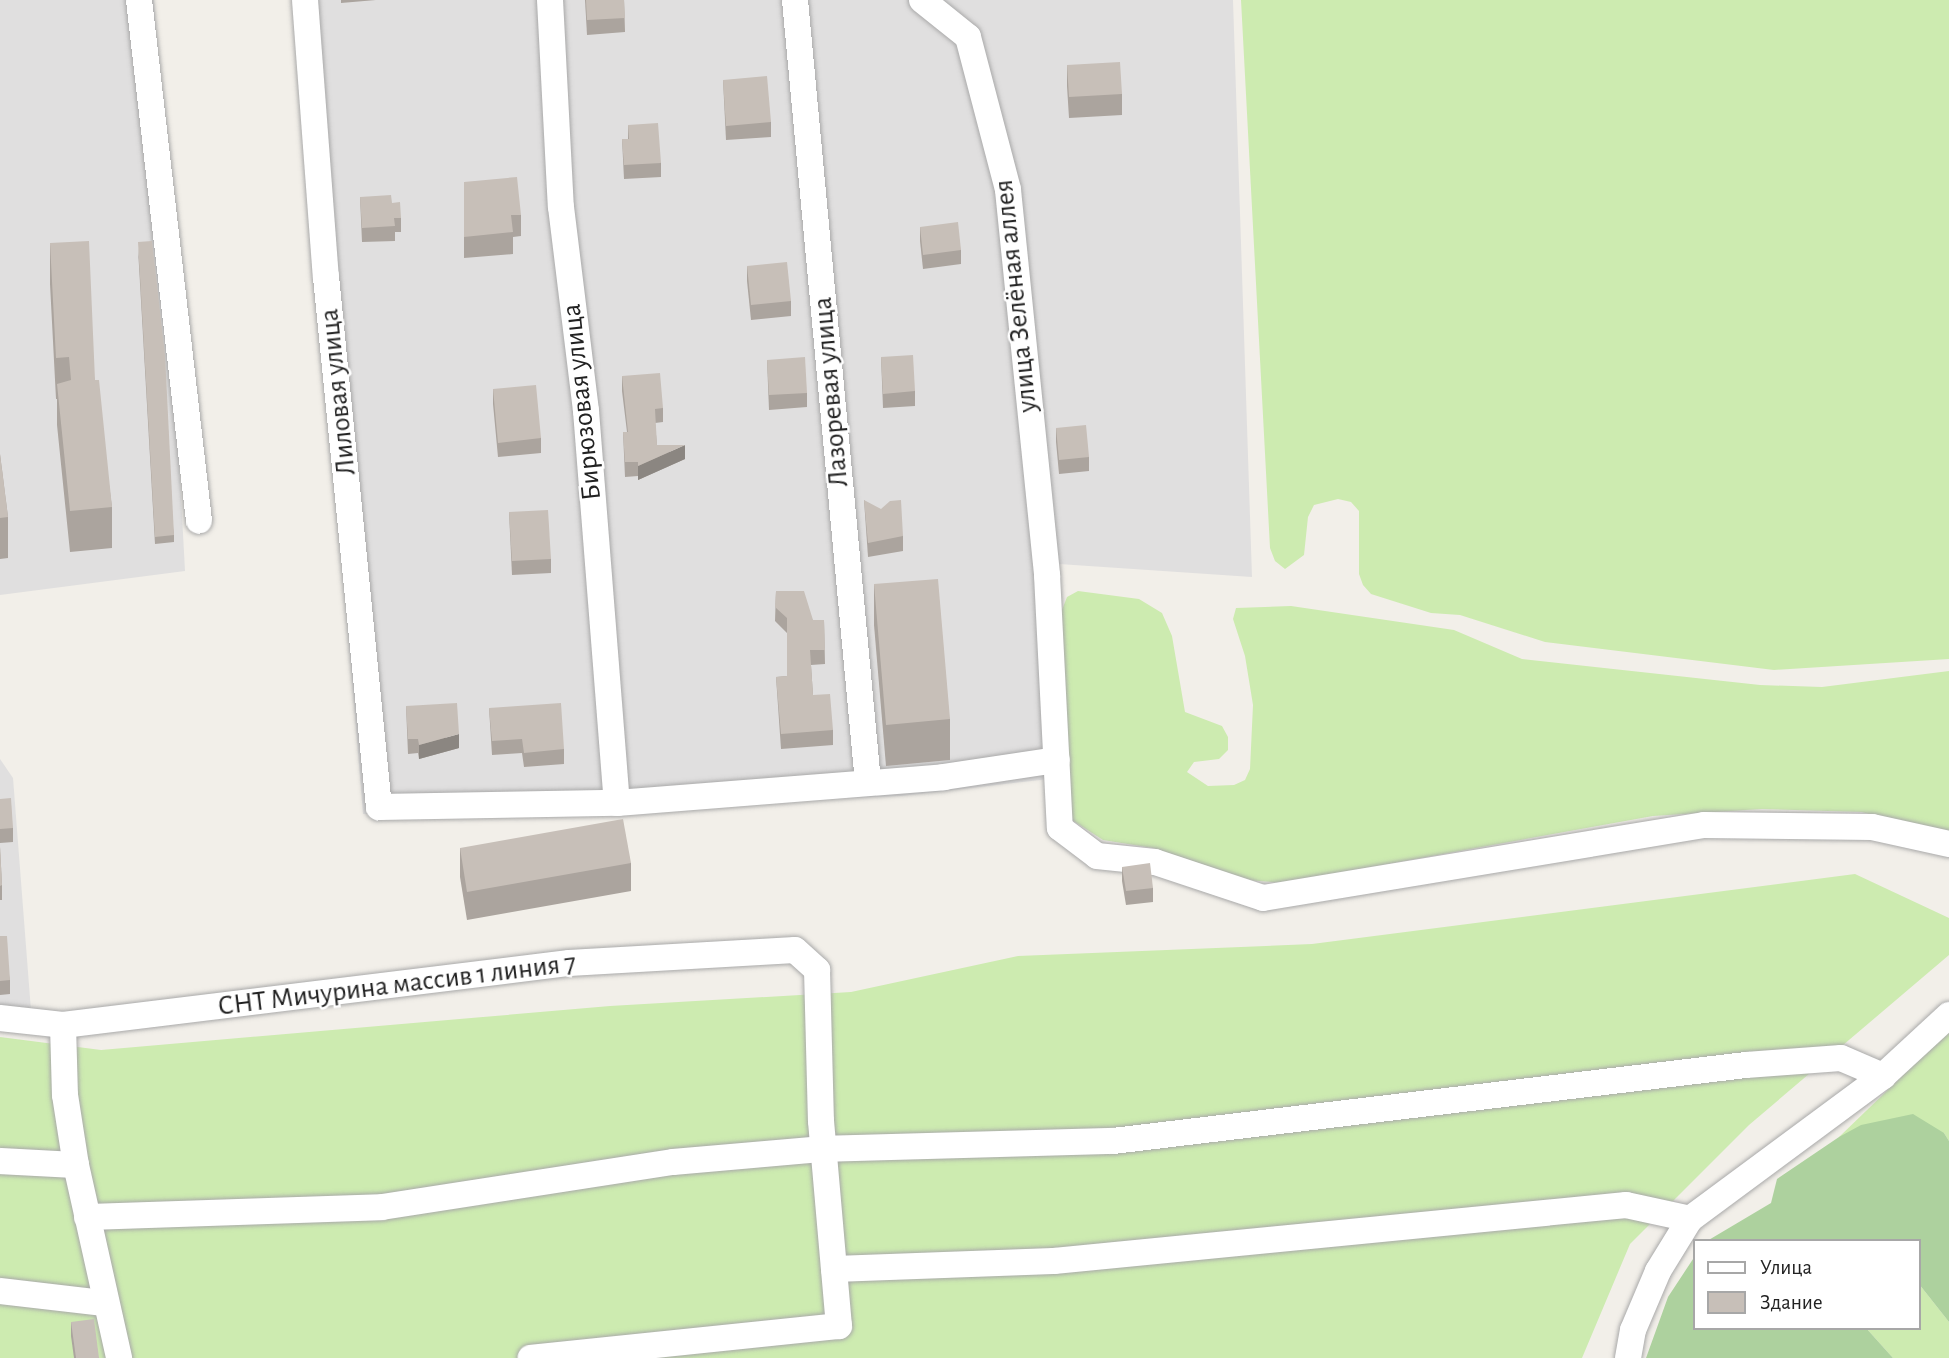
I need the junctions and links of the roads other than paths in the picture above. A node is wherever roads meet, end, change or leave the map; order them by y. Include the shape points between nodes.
1 (139, 0) edge
2 (305, 0) edge
3 (550, 0) edge
4 (795, 0) edge
5 (922, 0) edge
6 (199, 521) dead end
7 (1057, 760) junction
8 (867, 783) junction
9 (617, 803) junction
10 (1949, 844) edge
11 (1949, 1015) edge
12 (0, 1018) edge
13 (64, 1025) junction
14 (1883, 1076) junction
15 (823, 1149) junction
16 (0, 1161) edge
17 (76, 1165) junction
18 (87, 1217) junction
19 (1690, 1219) junction
20 (834, 1269) junction
21 (0, 1291) edge
22 (104, 1303) junction
23 (119, 1358) edge
24 (531, 1358) edge
25 (1628, 1358) edge

1 - 6 street
2 - 9 street, Лиловая улица via 328,290 379,807
3 - 9 street, Бирюзовая улица via 561,207 586,411
4 - 8 street, Лазоревая улица
5 - 7 street, улица Зелёная аллея via 968,37 1008,190 1047,575
7 - 8 street
7 - 10 street, улица Зелёная аллея via 1060,828 1097,856 1155,862 1263,898 1704,825 1872,827
8 - 9 street
11 - 14 street
12 - 13 street, СНТ Мичурина массив 1 линия 7
13 - 15 street, СНТ Мичурина массив 1 линия 7 via 569,963 795,950 817,970
13 - 17 street via 65,1095
14 - 15 street via 1841,1058 1746,1065 1113,1141
14 - 19 street
15 - 18 street via 673,1162 382,1207
15 - 20 street
16 - 17 street
17 - 18 street
18 - 22 street
19 - 20 street via 1626,1205 1054,1261
19 - 25 street via 1658,1271 1633,1330
20 - 24 street via 839,1326
21 - 22 street
22 - 23 street

